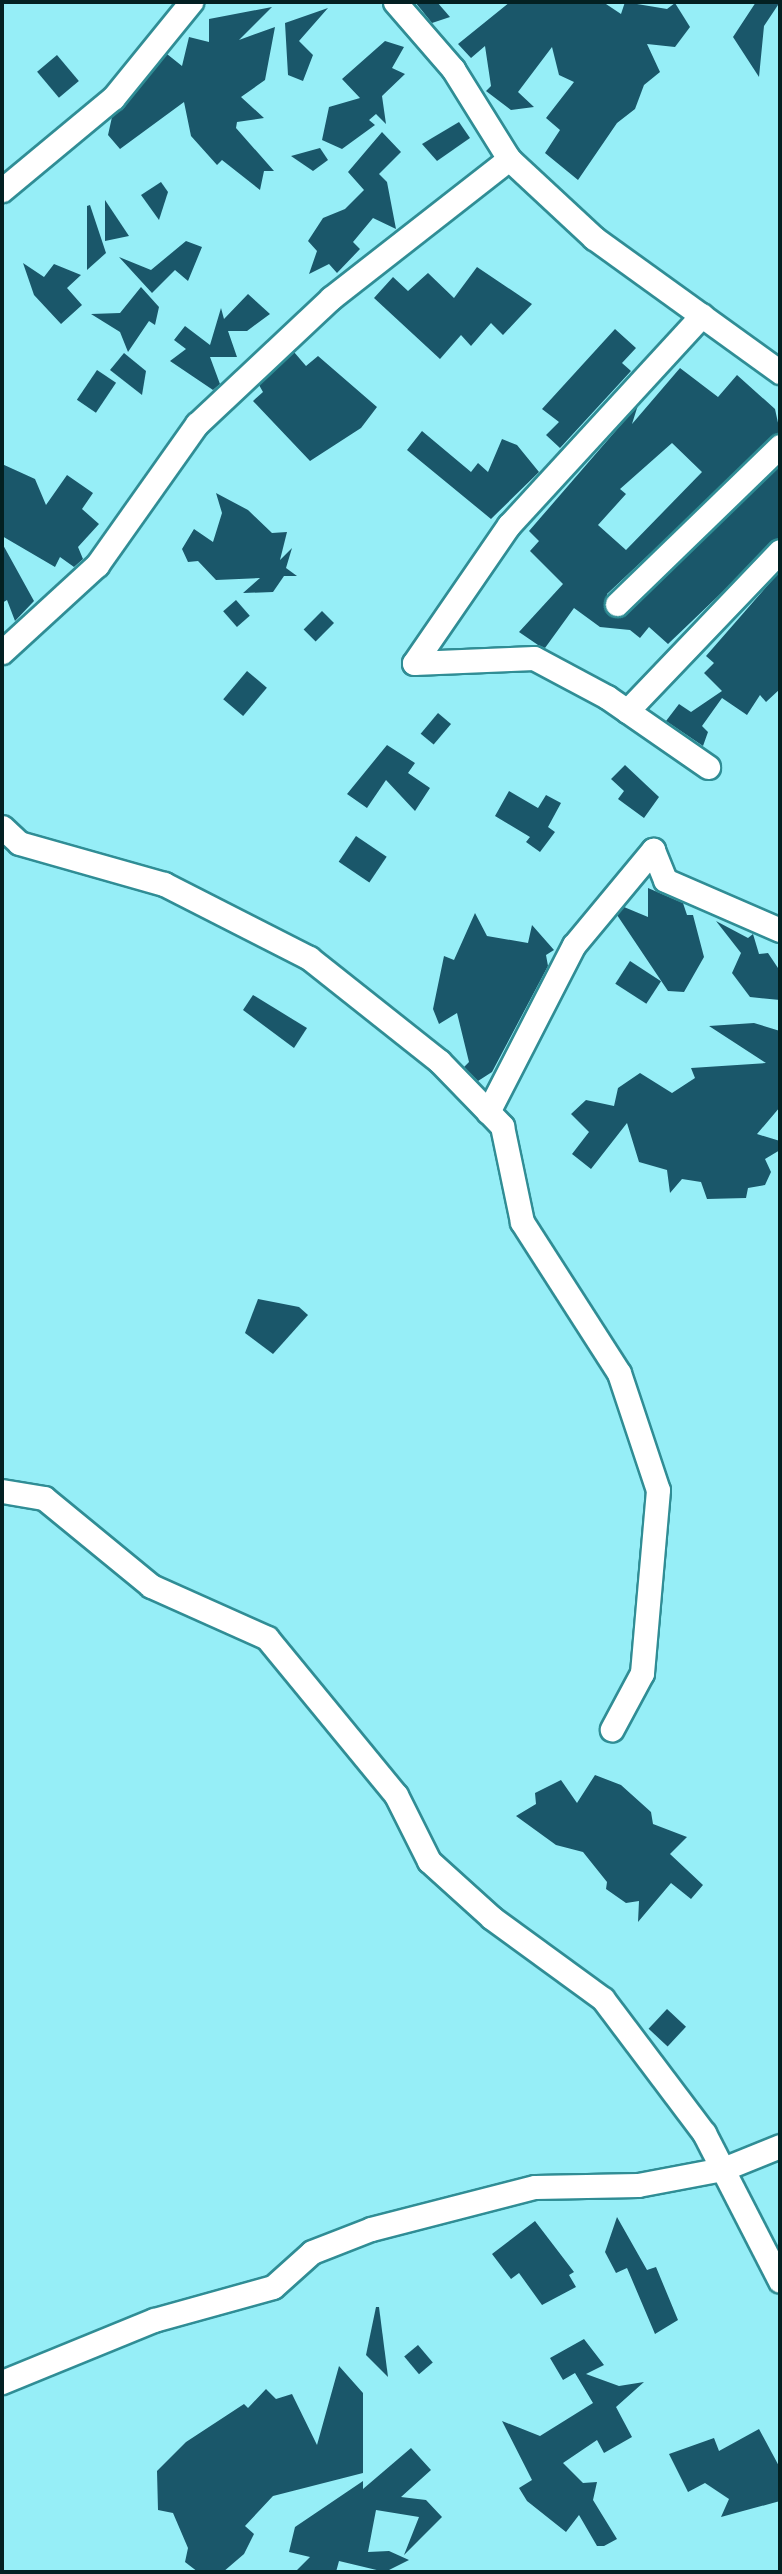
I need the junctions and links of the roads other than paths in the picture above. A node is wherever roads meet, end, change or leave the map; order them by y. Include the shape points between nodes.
1 (191, 2) edge
2 (395, 2) edge
3 (509, 159) junction
4 (2, 190) edge
5 (702, 315) junction
6 (780, 372) edge
7 (780, 446) edge
8 (780, 551) edge
9 (617, 604) dead end
10 (2, 652) edge
11 (627, 711) junction
12 (708, 767) dead end
13 (2, 827) edge
14 (780, 930) edge
15 (488, 1112) junction
16 (2, 1492) edge
17 (612, 1729) dead end
18 (780, 2146) edge
19 (723, 2169) junction
20 (780, 2281) edge
21 (2, 2382) edge

1 - 4 street via 113,98
2 - 3 street via 453,69
3 - 5 street via 594,238
3 - 10 street via 331,298 197,424 97,565
5 - 6 street
5 - 11 street via 509,525 414,663 534,658
7 - 9 street
8 - 11 street
11 - 12 street
13 - 15 street via 19,843 164,884 309,958 439,1061
14 - 15 street via 665,880 653,849 575,945
15 - 17 street via 502,1126 522,1222 619,1373 658,1490 642,1673
16 - 19 street via 44,1498 151,1586 267,1638 396,1796 429,1861 492,1919 603,1999 704,2133
18 - 19 street
19 - 20 street
19 - 21 street via 638,2185 535,2188 371,2229 312,2252 273,2287 154,2320

